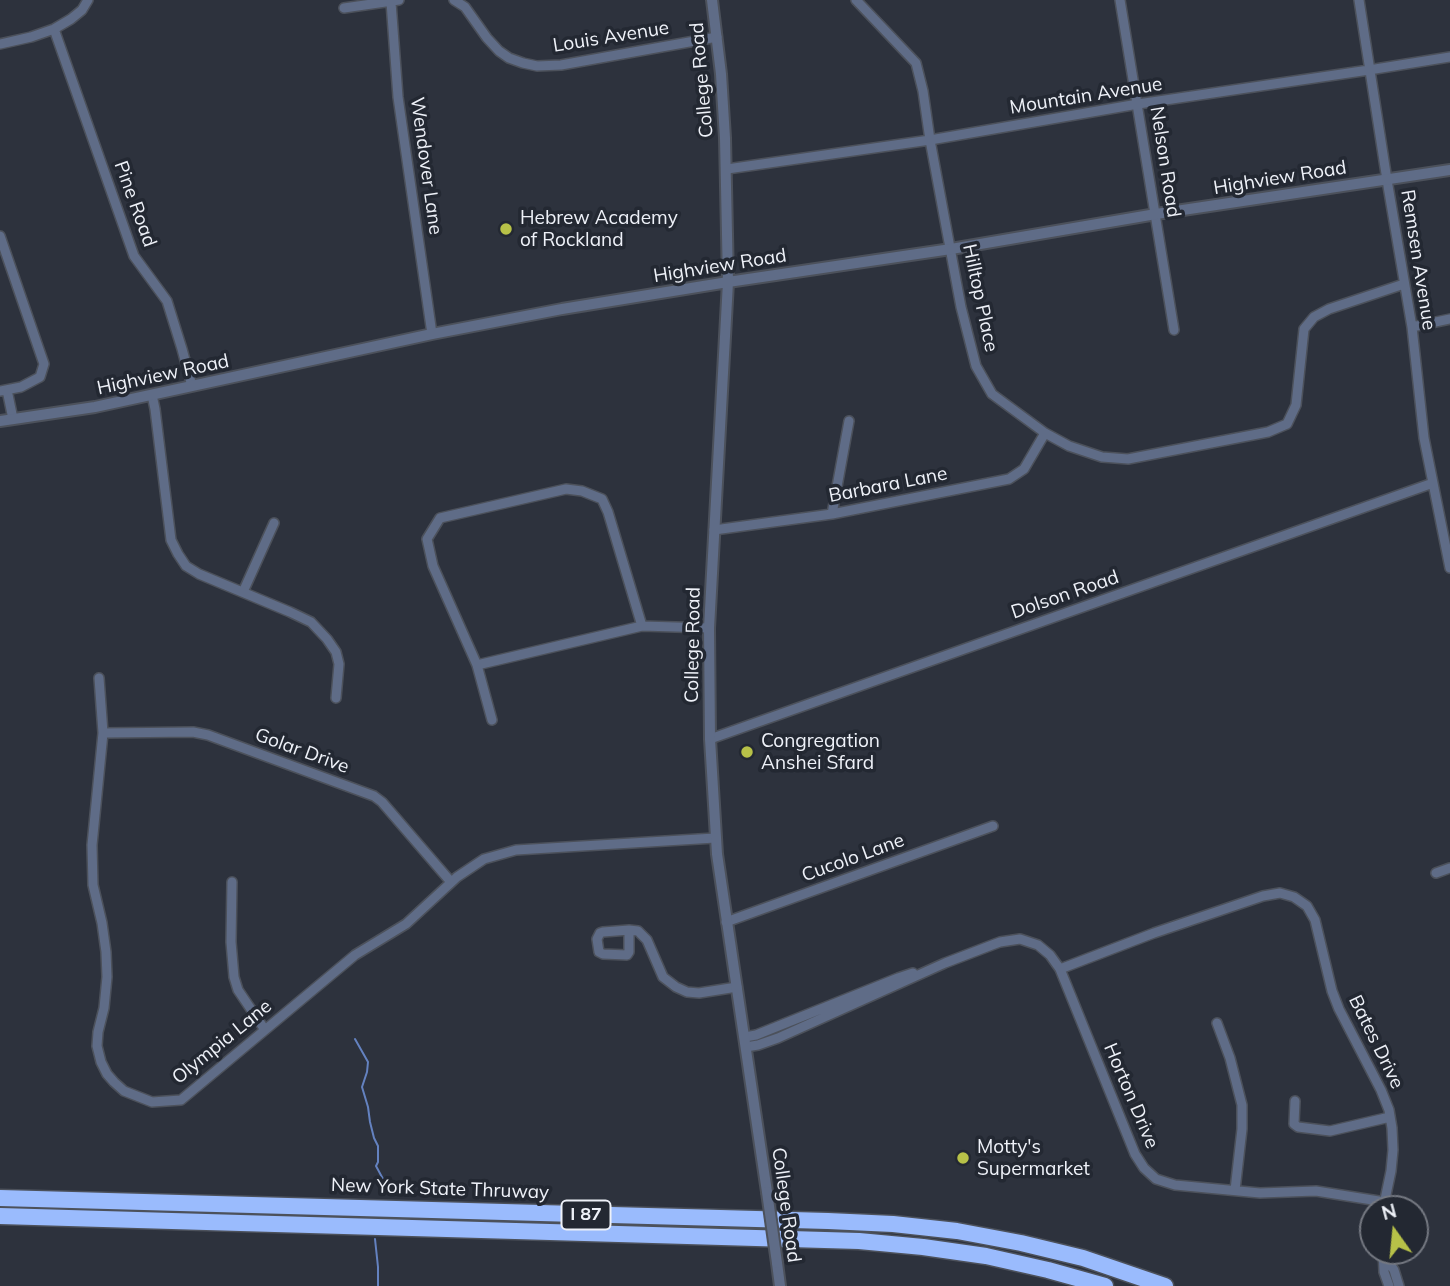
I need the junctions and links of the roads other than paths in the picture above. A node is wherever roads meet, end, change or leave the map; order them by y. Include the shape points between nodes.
1 (88, 0) edge
2 (454, 0) edge
3 (712, 0) edge
4 (856, 0) edge
5 (1120, 0) edge
6 (1359, 0) edge
7 (395, 1) edge
8 (344, 8) dead end
9 (54, 29) junction
10 (717, 37) junction
11 (0, 44) edge
12 (1450, 57) edge
13 (1369, 70) junction
14 (1138, 104) junction
15 (930, 140) junction
16 (727, 169) junction
17 (1450, 170) edge
18 (1387, 180) junction
19 (1156, 214) junction
20 (0, 236) edge
21 (951, 249) junction
22 (727, 282) junction
23 (1404, 284) junction
24 (1450, 319) edge
25 (1412, 327) junction
26 (1174, 330) dead end
27 (432, 334) junction
28 (192, 386) junction
29 (3, 390) edge
30 (152, 395) junction
31 (13, 419) junction
32 (0, 421) edge
33 (849, 421) dead end
34 (1045, 433) junction
35 (1433, 483) junction
36 (832, 514) junction
37 (274, 523) dead end
38 (714, 530) junction
39 (1450, 568) edge
40 (243, 593) junction
41 (642, 626) junction
42 (709, 628) junction
43 (477, 665) junction
44 (99, 678) dead end
45 (336, 698) dead end
46 (492, 720) dead end
47 (103, 733) junction
48 (710, 739) junction
49 (993, 826) dead end
50 (715, 838) junction
51 (1450, 868) edge
52 (1436, 873) dead end
53 (232, 882) dead end
54 (451, 882) junction
55 (726, 922) junction
56 (629, 930) dead end
57 (1060, 969) junction
58 (737, 987) junction
59 (1217, 1023) dead end
60 (265, 1030) junction
61 (745, 1042) junction
62 (1295, 1101) dead end
63 (1390, 1117) junction
64 (1236, 1190) junction
65 (1386, 1195) edge
66 (0, 1198) edge
67 (1359, 1200) edge
68 (0, 1216) edge
69 (1384, 1265) edge
70 (1392, 1265) edge
71 (780, 1286) edge
72 (1105, 1286) edge
73 (1165, 1286) edge
74 (1389, 1286) edge
75 (1399, 1286) edge

1 - 9 street via 82,10
2 - 10 street, Louis Avenue via 465,7 499,51 537,66
3 - 10 street, College Road
4 - 15 street, Hilltop Place via 916,63
5 - 14 street, Nelson Road
6 - 13 street, Remsen Avenue
7 - 8 street
7 - 27 street, Wendover Lane via 398,97
9 - 11 street
9 - 28 street, Pine Road via 134,256 167,301
10 - 16 street, College Road
12 - 13 street, Mountain Avenue
13 - 14 street, Mountain Avenue
13 - 18 street, Remsen Avenue
14 - 15 street, Mountain Avenue
14 - 19 street, Nelson Road
15 - 16 street, Mountain Avenue
15 - 21 street, Hilltop Place
16 - 22 street, College Road
17 - 18 street, Highview Road
18 - 19 street, Highview Road
18 - 23 street, Remsen Avenue
19 - 21 street, Highview Road
19 - 26 street, Nelson Road
20 - 29 street via 44,364 40,377
21 - 22 street, Highview Road
21 - 34 street, Hilltop Place via 976,366 992,394
22 - 27 street, Highview Road
22 - 38 street, College Road
23 - 25 street, Remsen Avenue
23 - 34 street, Hilltop Place via 1314,317 1304,329 1296,405 1287,424 1268,432 1129,459 1102,457
24 - 25 street
25 - 35 street, Remsen Avenue
27 - 28 street, Highview Road
28 - 30 street, Highview Road
29 - 31 street
30 - 31 street, Highview Road
30 - 40 street via 172,540 178,554 199,575
31 - 32 street, Highview Road
33 - 36 street
34 - 36 street, Barbara Lane via 1024,469 1009,479
35 - 39 street, Remsen Avenue
35 - 48 street, Dolson Road
36 - 38 street, Barbara Lane
37 - 40 street
38 - 42 street, College Road
40 - 45 street via 311,622 327,639 339,664
41 - 42 street
41 - 43 street
41 - 43 street via 602,499 566,489 440,518 427,539 433,566
42 - 48 street, College Road
43 - 46 street
44 - 47 street, Olympia Lane
47 - 54 street, Golar Drive via 208,735 374,796
47 - 60 street, Olympia Lane via 92,845 93,886 107,978 97,1046 107,1074 137,1097 181,1100
48 - 50 street, College Road
49 - 55 street, Cucolo Lane
50 - 54 street, Olympia Lane via 516,850 484,859
50 - 55 street, College Road
51 - 52 street
53 - 60 street via 234,977
54 - 60 street, Olympia Lane via 405,924 355,955
55 - 58 street, College Road
56 - 58 street via 644,935 663,976 676,988 699,993
57 - 61 street, Horton Drive via 1038,945 1020,939 1000,942 778,1038 758,1045
57 - 63 street, Bates Drive via 1263,896 1280,892 1294,897 1307,906 1315,920 1332,991
57 - 64 street, Horton Drive via 1144,1168 1156,1179 1175,1185
58 - 61 street, College Road
59 - 64 street via 1242,1105
61 - 71 street, College Road, bridge
62 - 63 street via 1294,1125 1298,1127 1330,1131
63 - 65 street, Bates Drive via 1393,1150
64 - 67 street, Horton Drive via 1316,1191
66 - 73 highway, New York State Thruway / I 87 via 894,1224 1021,1243 1094,1261
68 - 72 highway, New York State Thruway / I 87 via 859,1241 986,1256
69 - 74 street
70 - 75 street

